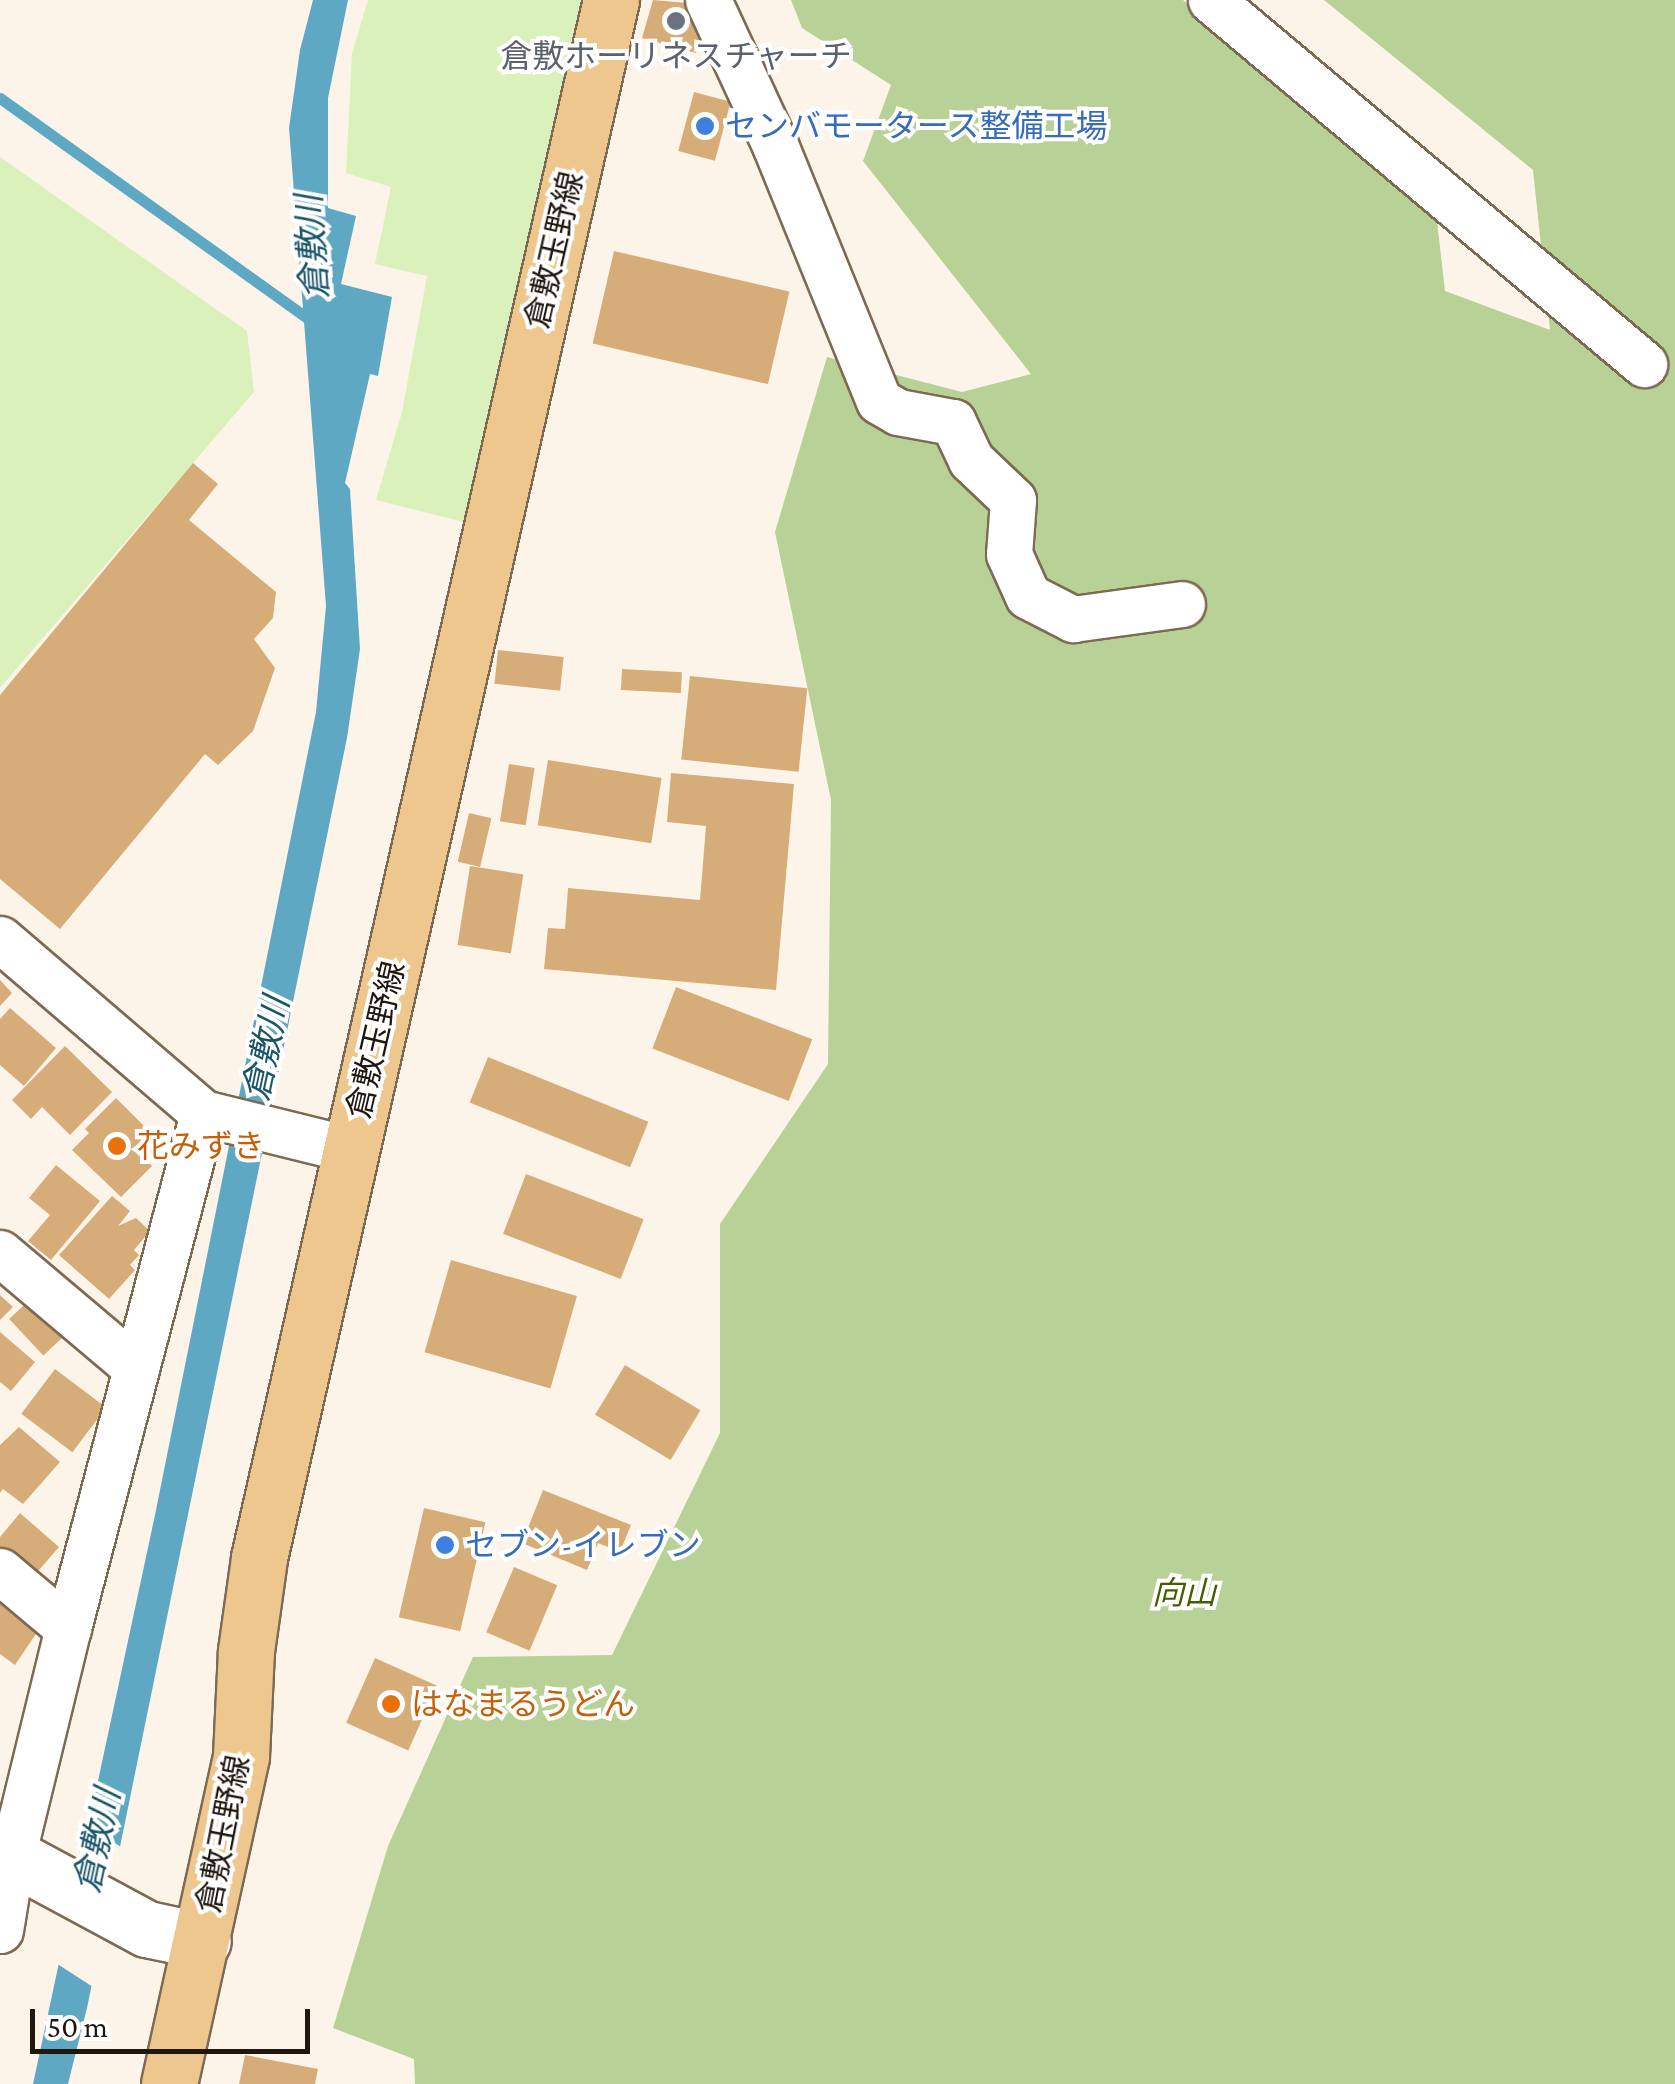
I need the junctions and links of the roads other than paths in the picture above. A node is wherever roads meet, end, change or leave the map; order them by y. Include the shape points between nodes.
1 (611, 0) edge
2 (708, 0) edge
3 (1211, 0) edge
4 (1644, 364) dead end
5 (1182, 604) dead end
6 (0, 939) edge
7 (210, 1116) junction
8 (352, 1150) junction
9 (0, 1252) edge
10 (136, 1368) junction
11 (0, 1570) edge
12 (68, 1628) junction
13 (44, 1732) junction
14 (0, 1764) edge
15 (15, 1859) edge
16 (0, 1930) edge
17 (203, 1941) junction
18 (169, 2084) edge

1 - 8 main road, 倉敷玉野線
2 - 5 street via 879,401 898,412 952,422 971,460 1013,500 1009,554 1028,596 1073,619
3 - 4 street
6 - 7 street
7 - 8 street
7 - 10 street
8 - 17 main road, 倉敷玉野線 via 260,1558 240,1756
9 - 10 street
10 - 12 street
11 - 12 street
12 - 13 street
13 - 14 street via 29,1725 14,1773
13 - 15 street
15 - 16 street
15 - 17 street via 148,1929
17 - 18 main road, 倉敷玉野線

